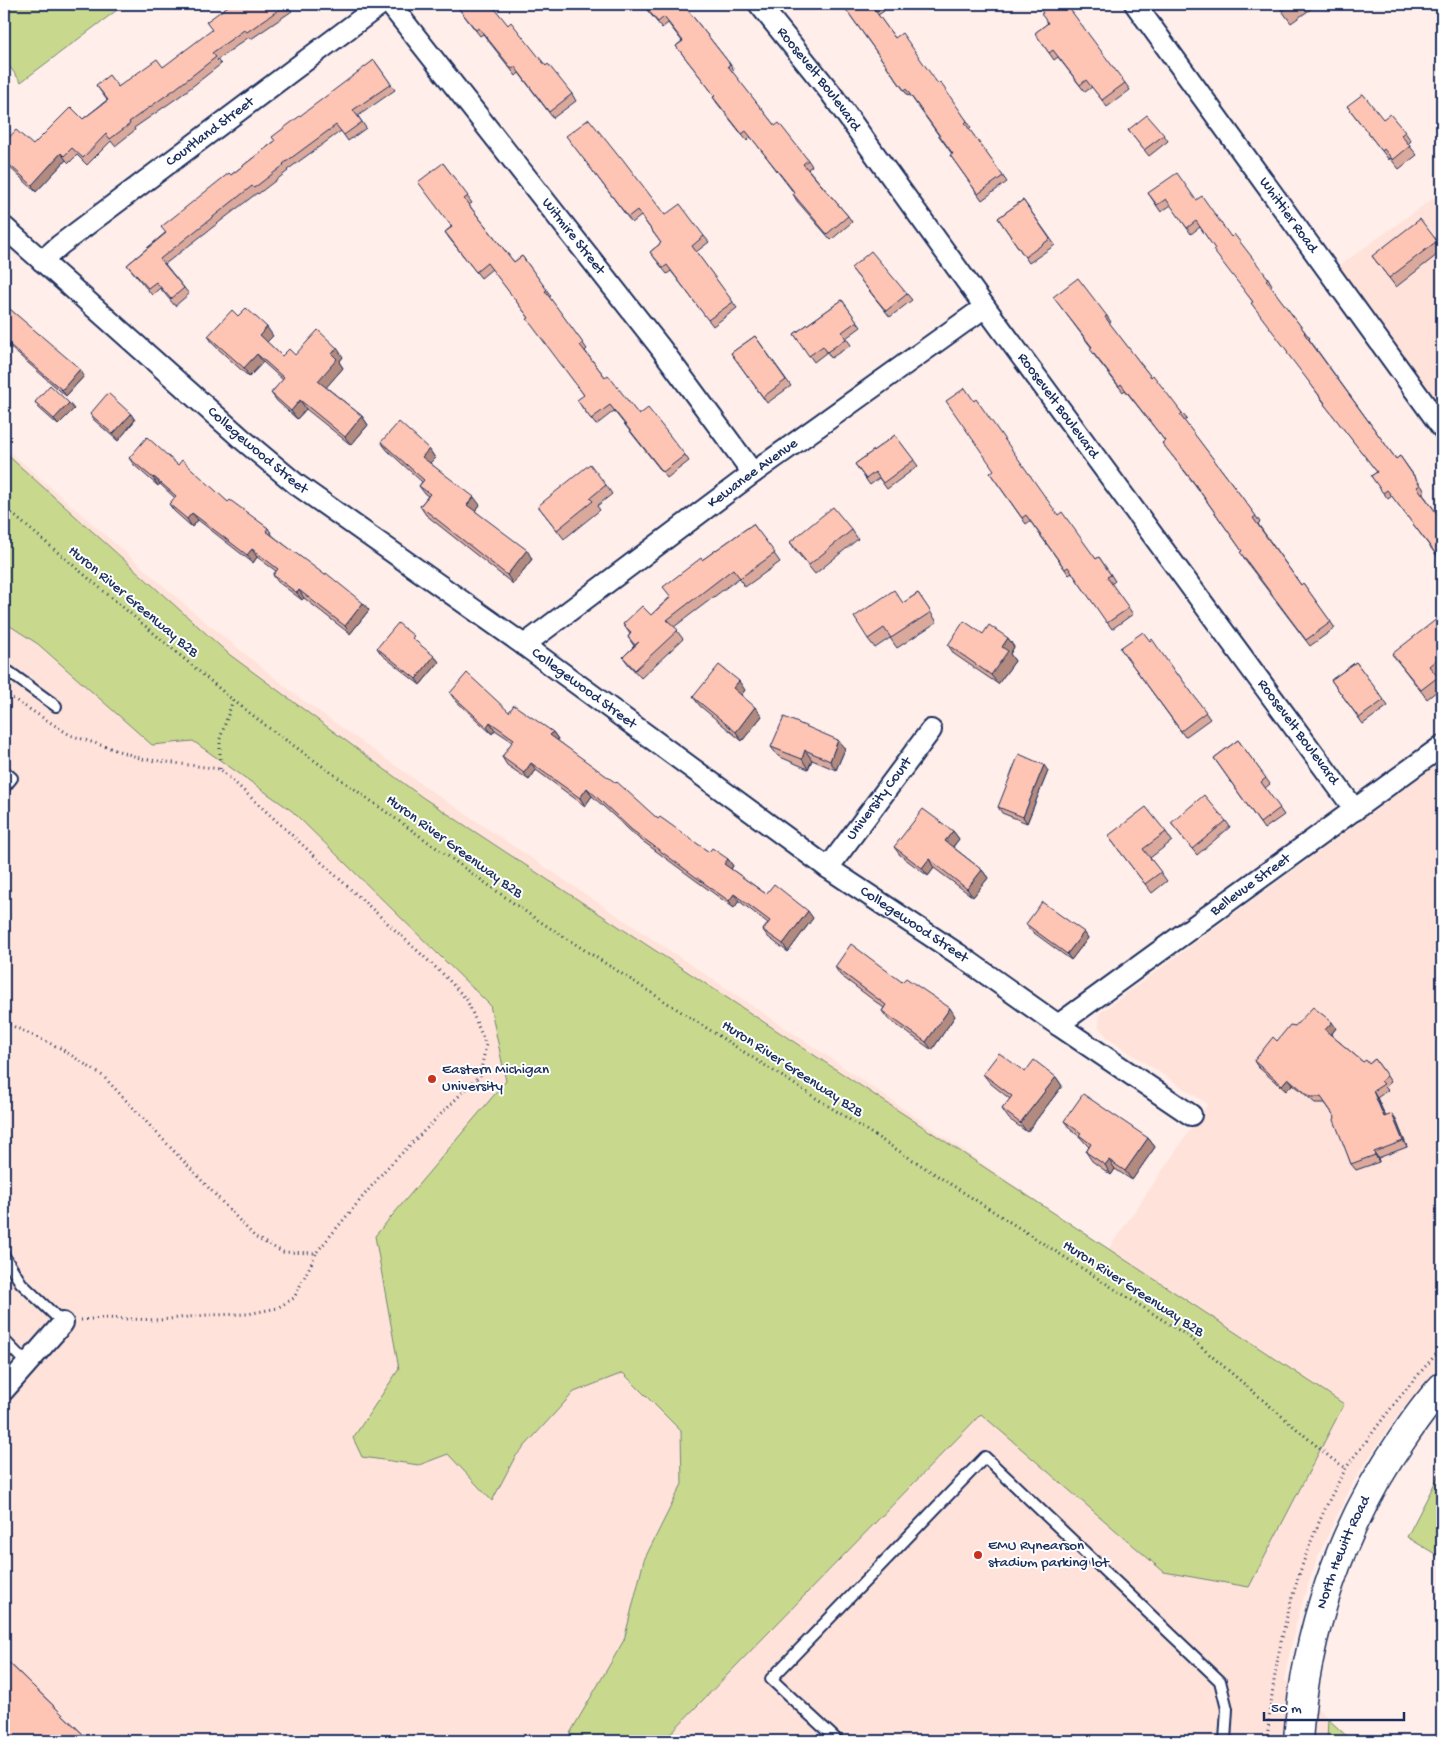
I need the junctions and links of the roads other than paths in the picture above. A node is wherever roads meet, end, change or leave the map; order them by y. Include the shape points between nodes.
1 (381, 4) edge
2 (390, 4) edge
3 (759, 4) edge
4 (1135, 4) edge
5 (4, 227) edge
6 (42, 261) junction
7 (985, 306) junction
8 (1442, 428) edge
9 (753, 472) junction
10 (524, 645) junction
11 (6, 674) edge
12 (56, 706) dead end
13 (931, 730) dead end
14 (1442, 746) edge
15 (4, 772) edge
16 (4, 788) edge
17 (1354, 810) junction
18 (828, 868) junction
19 (1058, 1025) junction
20 (1191, 1115) dead end
21 (4, 1256) edge
22 (63, 1323) joint
23 (4, 1340) edge
24 (27, 1364) junction
25 (1442, 1387) edge
26 (4, 1390) edge
27 (838, 1741) edge
28 (1225, 1741) edge
29 (1298, 1741) edge

1 - 6 street, Courtland Street
2 - 9 street, Witmire Street via 660,347
3 - 7 street, Roosevelt Boulevard via 830,92
4 - 8 street, Whittier Road
5 - 6 street, Collegewood Street
6 - 10 street, Collegewood Street via 296,484
7 - 9 street, Kewanee Avenue
7 - 17 street, Roosevelt Boulevard
9 - 10 street, Kewanee Avenue
10 - 18 street, Collegewood Street
11 - 12 lane
13 - 18 street, University Court
14 - 17 street, Bellevue Street
15 - 16 lane via 12,778
17 - 19 street, Bellevue Street
18 - 19 street, Collegewood Street
19 - 20 street, Collegewood Street
21 - 22 lane via 21,1283
22 - 24 street
23 - 24 lane
24 - 26 street
25 - 29 main road, North Hewitt Road via 1429,1401 1377,1479 1344,1544 1317,1623 1306,1672
27 - 28 lane via 771,1679 985,1457 1220,1681 1227,1709

